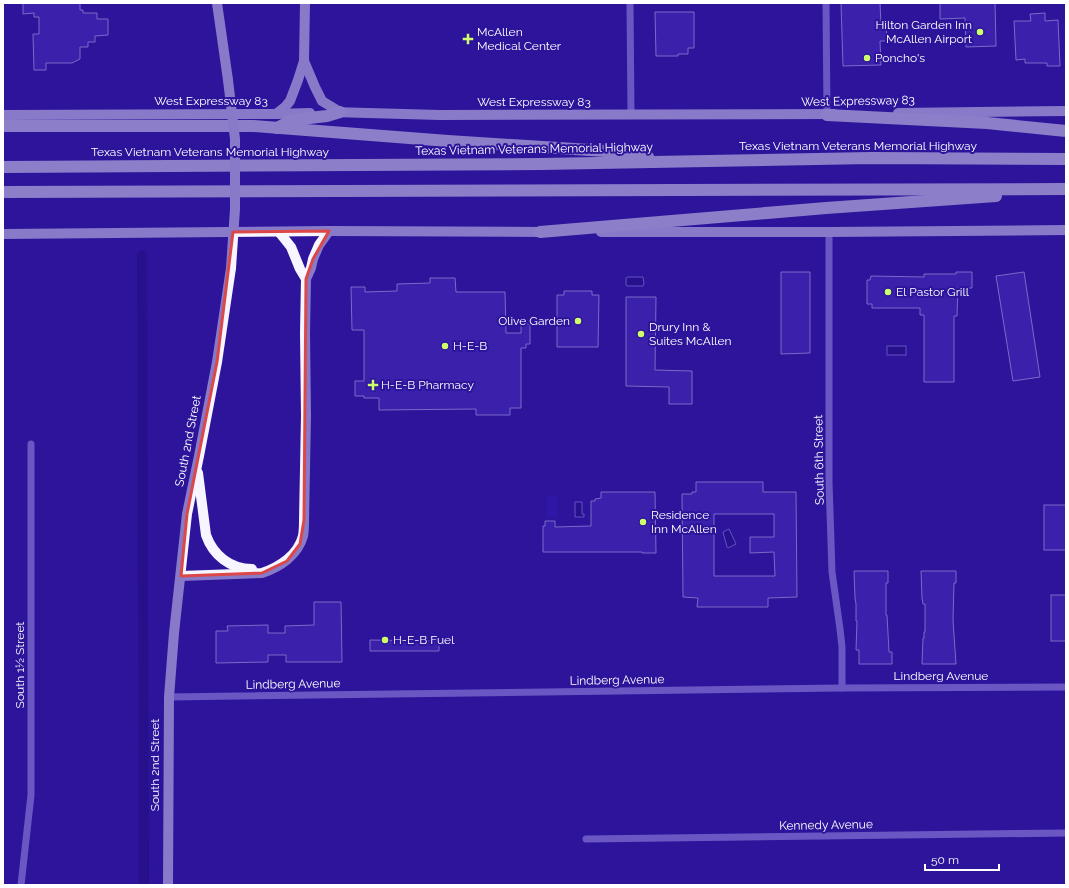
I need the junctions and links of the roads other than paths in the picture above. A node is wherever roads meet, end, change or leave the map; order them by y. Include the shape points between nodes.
1 (217, 3) edge
2 (304, 3) edge
3 (630, 3) edge
4 (826, 3) edge
5 (304, 61) junction
6 (1066, 110) edge
7 (340, 112) junction
8 (3, 114) edge
9 (275, 114) junction
10 (630, 114) junction
11 (827, 114) junction
12 (3, 126) edge
13 (277, 128) junction
14 (1066, 131) edge
15 (1066, 159) edge
16 (671, 162) junction
17 (3, 167) edge
18 (1066, 189) edge
19 (3, 192) edge
20 (1066, 193) edge
21 (1066, 230) edge
22 (330, 231) junction
23 (279, 232) junction
24 (540, 232) junction
25 (828, 232) junction
26 (3, 234) edge
27 (306, 279) junction
28 (31, 444) dead end
29 (197, 466) junction
30 (304, 527) junction
31 (181, 576) junction
32 (1066, 687) edge
33 (842, 688) junction
34 (169, 697) junction
35 (1066, 833) edge
36 (586, 839) dead end
37 (21, 885) edge
38 (168, 885) edge

1 - 29 main road, South 2nd Street, bridge via 235,139 235,209 231,268 217,362
2 - 5 main road
3 - 10 street
4 - 11 street
5 - 7 main road via 322,101
5 - 9 main road via 290,101
6 - 11 main road, West Expressway 83
7 - 9 main road, West Expressway 83
7 - 10 main road, West Expressway 83 via 440,115
7 - 13 highway via 292,120
8 - 9 main road, West Expressway 83
10 - 11 main road, West Expressway 83
11 - 14 highway
12 - 13 highway
13 - 16 highway via 621,152
15 - 16 highway, Texas Vietnam Veterans Memorial Highway via 871,158
16 - 17 highway, Texas Vietnam Veterans Memorial Highway
18 - 19 highway
20 - 24 highway via 826,208
21 - 25 main road
22 - 23 main road
22 - 24 main road
22 - 27 main road via 319,245
23 - 26 main road
23 - 27 main road via 291,247
24 - 25 main road
25 - 33 street, South 6th Street via 829,482 832,572 842,647
27 - 30 main road
28 - 37 street, South 1½ Street via 31,795
29 - 30 main road via 206,535 213,550 233,565 256,569 270,565 290,548
29 - 31 main road, South 2nd Street via 187,514
30 - 31 main road via 304,534 294,553 287,561 270,570 253,574
31 - 34 main road, South 2nd Street
32 - 33 street, Lindberg Avenue
33 - 34 street, Lindberg Avenue
34 - 38 main road, South 2nd Street
35 - 36 street, Kennedy Avenue

